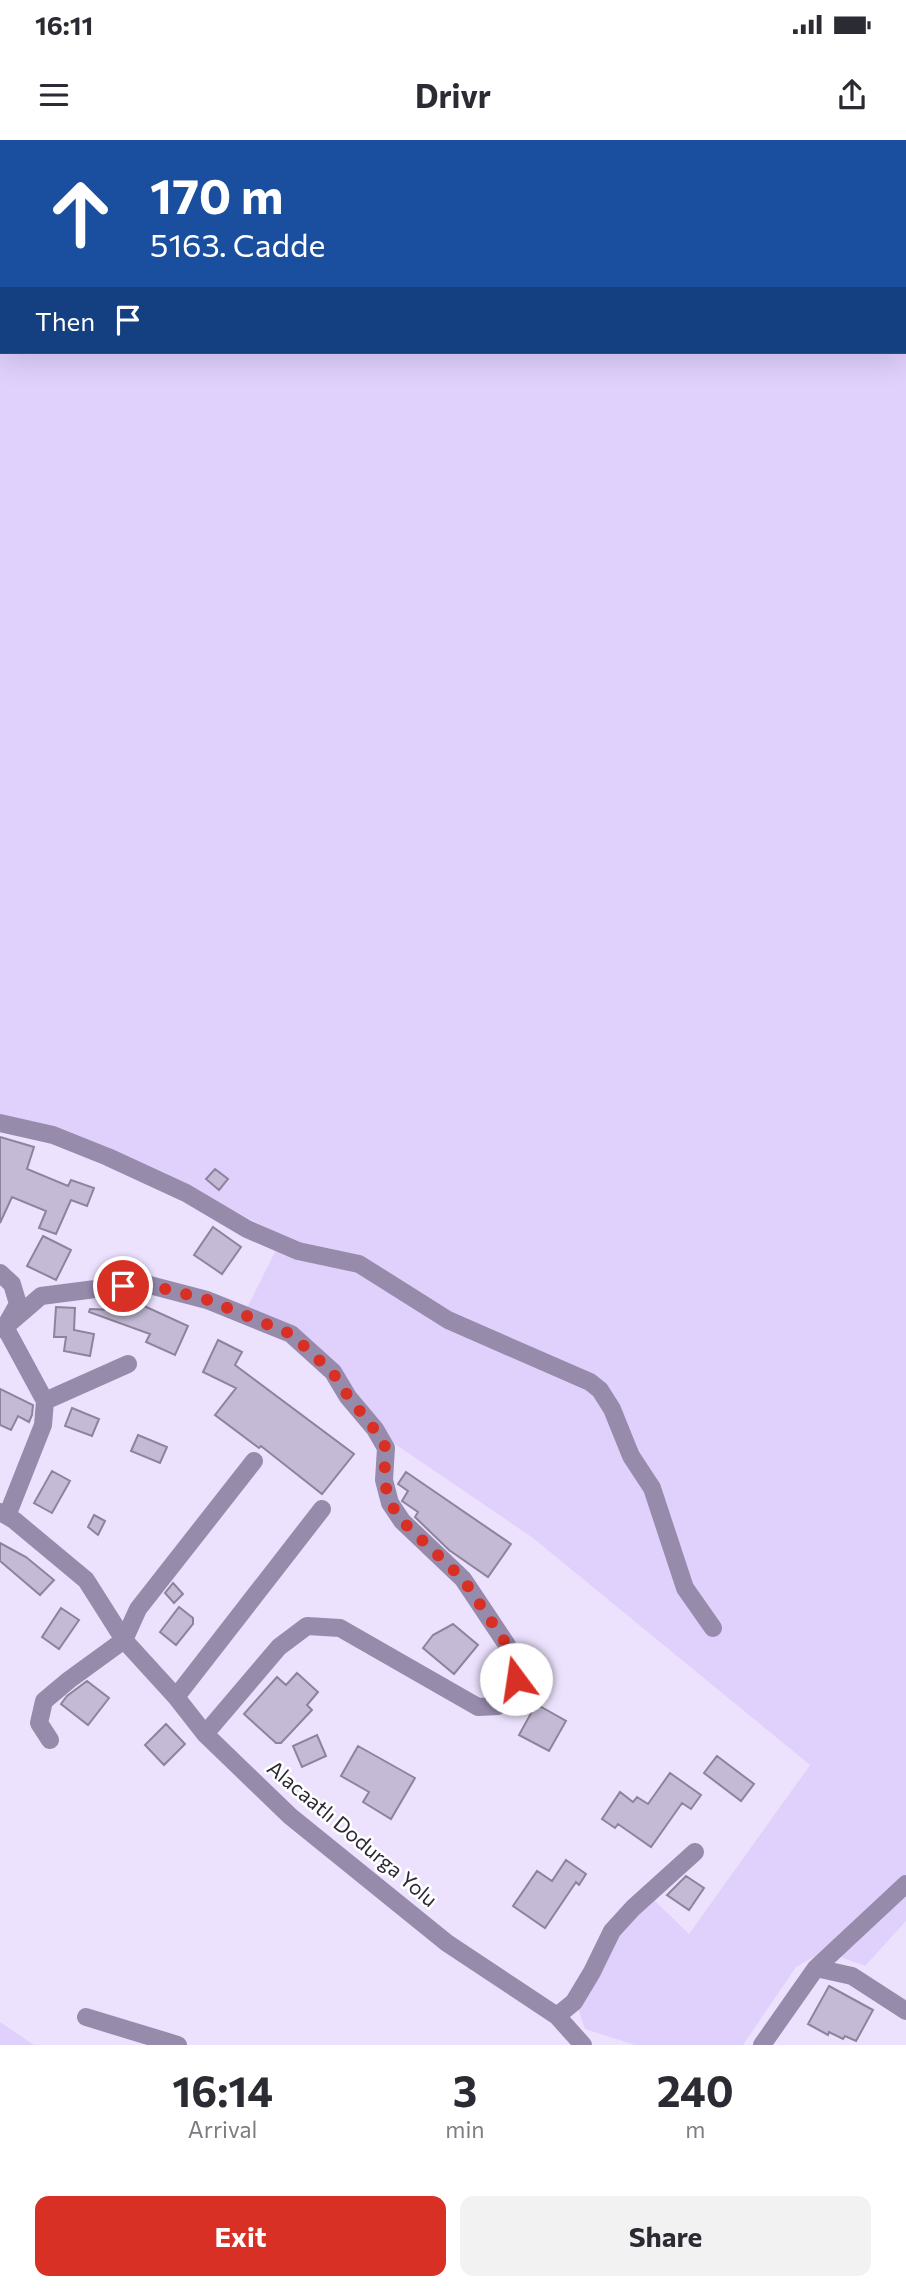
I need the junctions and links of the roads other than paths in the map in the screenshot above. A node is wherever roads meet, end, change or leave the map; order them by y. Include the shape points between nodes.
1 (0, 1123) edge
2 (0, 1273) edge
3 (3, 1328) edge
4 (128, 1364) dead end
5 (45, 1401) junction
6 (254, 1461) dead end
7 (322, 1509) dead end
8 (3, 1514) edge
9 (713, 1628) dead end
10 (124, 1640) junction
11 (176, 1697) junction
12 (205, 1734) junction
13 (50, 1740) dead end
14 (695, 1852) dead end
15 (906, 1884) edge
16 (816, 1968) junction
17 (906, 2011) edge
18 (557, 2016) junction
19 (86, 2017) dead end
20 (178, 2045) edge
21 (583, 2045) edge
22 (762, 2045) edge

1 - 9 street via 53,1135 108,1157 298,1251 359,1264 448,1320 590,1382 612,1409 631,1456 652,1488 685,1588
2 - 3 street via 12,1284 18,1304
3 - 5 street
3 - 12 street via 41,1296 142,1283 208,1300 291,1334 333,1373 374,1429 386,1448 384,1480 390,1503 402,1521 463,1579 507,1645 516,1679 498,1706 478,1707 340,1628 307,1626 279,1647
4 - 5 street
5 - 8 street via 43,1425
6 - 10 street via 138,1609
7 - 11 street
8 - 10 street, Alacaatlı Dodurga Yolu via 86,1580
10 - 11 street, Alacaatlı Dodurga Yolu
10 - 13 street via 44,1701 39,1723
11 - 12 street, Alacaatlı Dodurga Yolu
12 - 18 street, Alacaatlı Dodurga Yolu via 290,1816 447,1943
14 - 18 street via 612,1931 574,2002
15 - 16 street
16 - 17 street via 852,1976
16 - 22 street
18 - 21 street, Alacaatlı Dodurga Yolu
19 - 20 street

